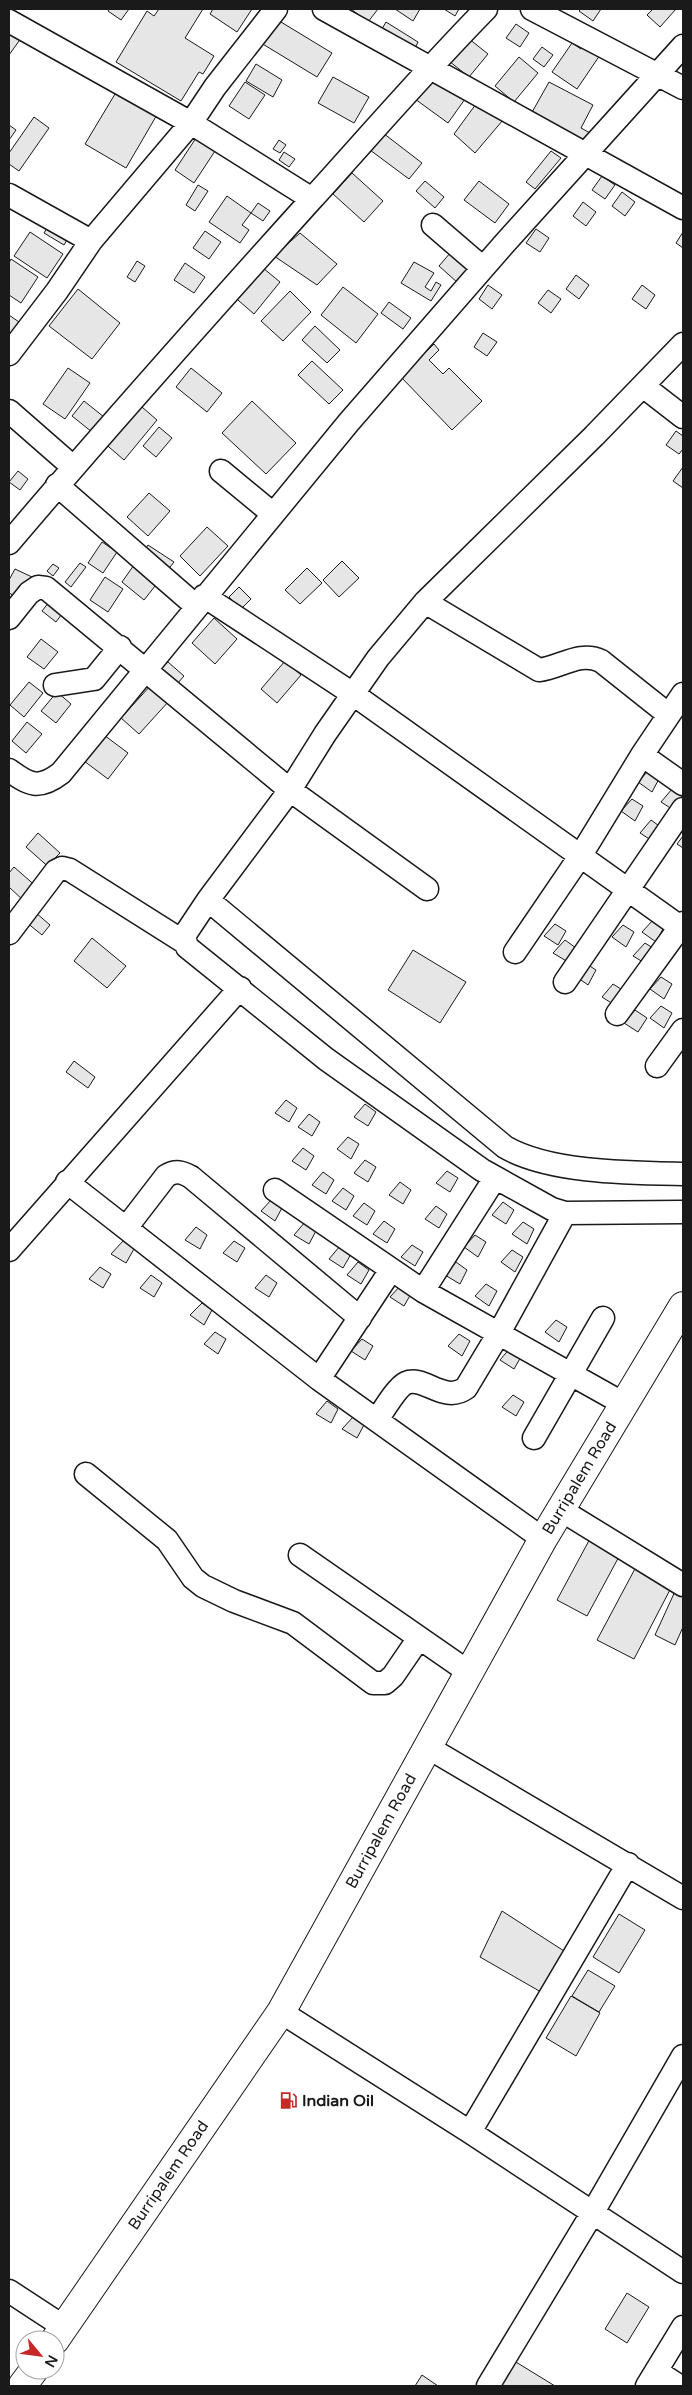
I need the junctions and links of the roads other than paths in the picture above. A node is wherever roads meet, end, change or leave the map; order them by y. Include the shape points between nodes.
1 (276, 9) edge
2 (324, 9) edge
3 (486, 9) edge
4 (532, 9) edge
5 (9, 21) edge
6 (683, 46) edge
7 (429, 67) junction
8 (660, 74) junction
9 (683, 88) edge
10 (191, 123) junction
11 (586, 154) junction
12 (9, 195) edge
13 (312, 199) junction
14 (683, 208) edge
15 (433, 225) dead end
16 (91, 241) junction
17 (483, 268) junction
18 (683, 344) edge
19 (9, 354) edge
20 (643, 386) junction
21 (9, 411) edge
22 (683, 417) edge
23 (73, 467) junction
24 (221, 471) dead end
25 (57, 485) junction
26 (272, 514) junction
27 (9, 543) edge
28 (200, 601) junction
29 (425, 602) junction
30 (9, 618) edge
31 (120, 648) junction
32 (146, 669) junction
33 (55, 685) dead end
34 (353, 694) junction
35 (683, 694) edge
36 (669, 715) junction
37 (642, 755) junction
38 (9, 770) edge
39 (683, 784) edge
40 (290, 790) junction
41 (683, 809) edge
42 (581, 854) junction
43 (427, 889) dead end
44 (630, 889) junction
45 (208, 900) junction
46 (682, 926) edge
47 (9, 933) edge
48 (184, 942) junction
49 (515, 952) dead end
50 (565, 982) dead end
51 (240, 988) junction
52 (617, 1014) dead end
53 (683, 1030) edge
54 (657, 1066) dead end
55 (683, 1174) edge
56 (495, 1178) junction
57 (67, 1182) junction
58 (275, 1190) dead end
59 (683, 1212) edge
60 (565, 1213) junction
61 (126, 1228) junction
62 (9, 1250) edge
63 (391, 1270) junction
64 (423, 1291) junction
65 (683, 1306) edge
66 (360, 1318) junction
67 (603, 1318) dead end
68 (499, 1333) junction
69 (578, 1377) junction
70 (320, 1379) junction
71 (615, 1398) junction
72 (376, 1420) junction
73 (534, 1438) dead end
74 (86, 1474) dead end
75 (561, 1510) junction
76 (543, 1539) junction
77 (300, 1555) dead end
78 (683, 1585) edge
79 (419, 1638) junction
80 (463, 1668) junction
81 (429, 1748) junction
82 (628, 1864) junction
83 (683, 1898) edge
84 (281, 2012) junction
85 (683, 2056) edge
86 (470, 2132) junction
87 (593, 2212) junction
88 (683, 2272) edge
89 (9, 2291) edge
90 (683, 2327) edge
91 (56, 2330) edge
92 (62, 2330) edge
93 (652, 2379) edge
94 (488, 2386) edge
95 (680, 2386) edge

1 - 10 street
2 - 7 street
3 - 7 street
4 - 8 street
5 - 10 street
6 - 8 street
7 - 11 street
7 - 13 street
8 - 9 street
8 - 11 street
10 - 13 street
10 - 16 street
11 - 14 street
11 - 17 street
12 - 16 street
13 - 23 street
15 - 17 street
16 - 19 street
17 - 26 street
18 - 20 street
20 - 22 street
20 - 29 street
21 - 23 street
23 - 25 street
24 - 26 street
25 - 27 street
25 - 28 street
26 - 28 street
28 - 32 street
28 - 34 street
29 - 34 street
29 - 36 street via 540,670 591,656
30 - 31 street via 29,593 38,587 46,588
31 - 32 street
31 - 33 street via 94,680
32 - 38 street via 51,781 32,784
32 - 40 street
34 - 40 street
34 - 42 street
35 - 36 street
36 - 37 street
37 - 39 street
37 - 42 street
40 - 43 street
40 - 45 street
41 - 44 street
42 - 44 street
42 - 49 street
44 - 46 street
44 - 50 street
45 - 48 street via 186,930
45 - 55 street via 519,1155 606,1172
46 - 52 street
47 - 48 street via 56,871 62,868
48 - 51 street
51 - 56 street via 326,1060
51 - 57 street
53 - 54 street
56 - 60 street
56 - 64 street
57 - 61 street
57 - 62 street
58 - 63 street
59 - 60 street
60 - 68 street
61 - 66 street via 166,1176 174,1171 183,1172
61 - 70 street
63 - 64 street
63 - 66 street
64 - 68 street
65 - 71 main road, Burripalem Road
66 - 70 street
67 - 69 street
68 - 69 street
68 - 72 street via 472,1380 459,1393 406,1382
69 - 71 street
69 - 73 street
70 - 72 street
71 - 75 main road, Burripalem Road
72 - 76 street
74 - 79 street via 167,1540 193,1578 203,1586 293,1623 374,1683 385,1683 394,1676
75 - 76 main road, Burripalem Road
75 - 78 street
76 - 80 main road, Burripalem Road
77 - 79 street
79 - 80 street
80 - 81 main road, Burripalem Road
81 - 82 street
81 - 84 main road, Burripalem Road
82 - 83 street
82 - 86 street
84 - 86 street
84 - 92 main road, Burripalem Road
85 - 87 street
86 - 87 street
87 - 88 street
87 - 94 street
89 - 91 street
90 - 93 street
93 - 95 street

